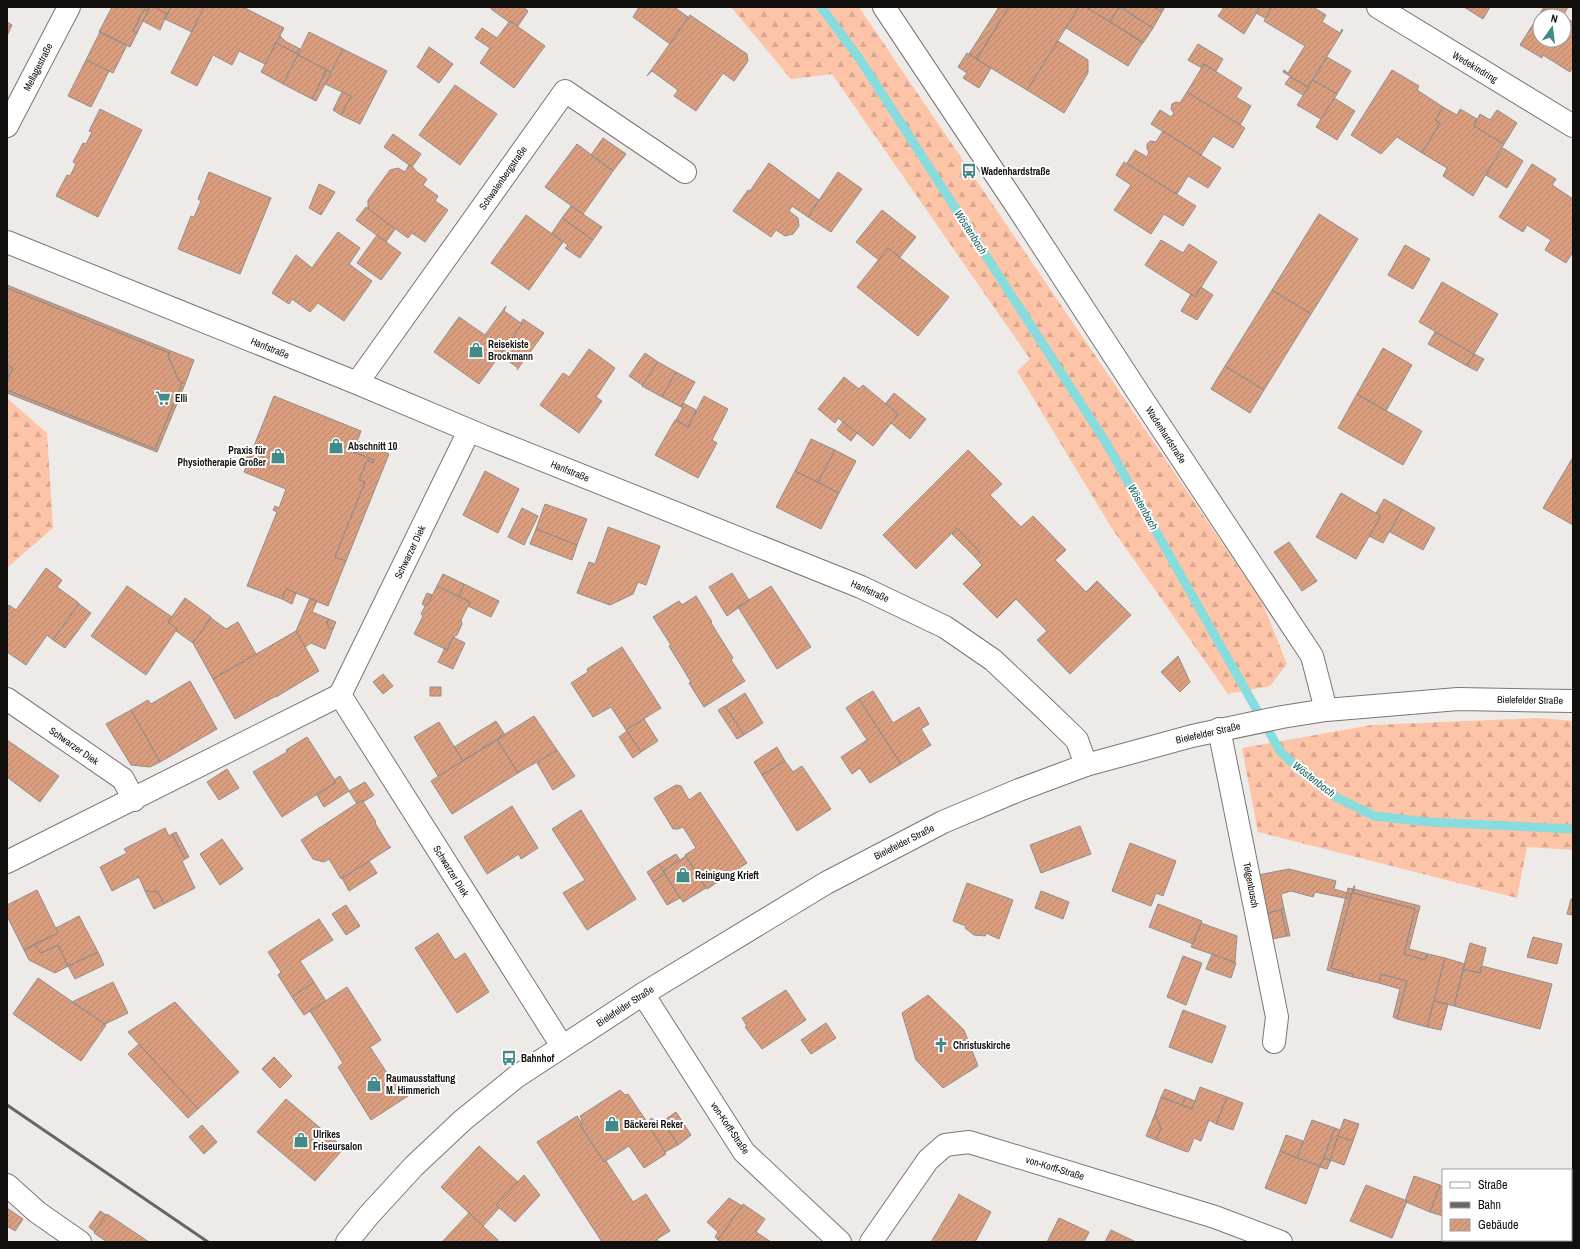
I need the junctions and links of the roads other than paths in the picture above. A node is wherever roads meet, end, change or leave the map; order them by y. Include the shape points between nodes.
1 (68, 7) edge
2 (884, 7) edge
3 (1378, 7) edge
4 (7, 126) edge
5 (1573, 126) edge
6 (684, 172) dead end
7 (7, 242) edge
8 (357, 383) junction
9 (469, 431) junction
10 (340, 695) junction
11 (7, 699) edge
12 (1573, 701) edge
13 (1326, 710) junction
14 (1219, 729) junction
15 (1086, 765) junction
16 (134, 800) junction
17 (7, 862) edge
18 (643, 994) junction
19 (1274, 1042) dead end
20 (562, 1046) junction
21 (7, 1185) edge
22 (80, 1242) edge
23 (347, 1242) edge
24 (840, 1242) edge
25 (871, 1242) edge
26 (1281, 1242) edge

1 - 4 street, Mellagestraße
2 - 13 street, Wadenhardstraße via 1312,656
3 - 5 street, Wedekindring
6 - 8 street, Schwalenbergstraße via 565,91
7 - 8 street, Hanfstraße
8 - 9 street, Hanfstraße
9 - 10 street, Schwarzer Diek
9 - 15 street, Hanfstraße via 861,587 946,627 993,660 1045,708 1077,740
10 - 16 street
10 - 20 street, Schwarzer Diek
11 - 16 street, Schwarzer Diek via 123,779
12 - 13 street, Bielefelder Straße via 1458,699
13 - 14 street, Bielefelder Straße
14 - 15 street, Bielefelder Straße
14 - 19 street, Telgenbusch via 1277,1017
15 - 18 street, Bielefelder Straße via 944,822 872,858
16 - 17 street
18 - 20 street, Bielefelder Straße
18 - 24 street, von-Korff-Straße via 744,1152
20 - 23 street, Bielefelder Straße via 516,1077 463,1120 414,1166
21 - 22 street via 37,1212
25 - 26 street, von-Korff-Straße via 928,1160 944,1146 969,1142 1215,1217

